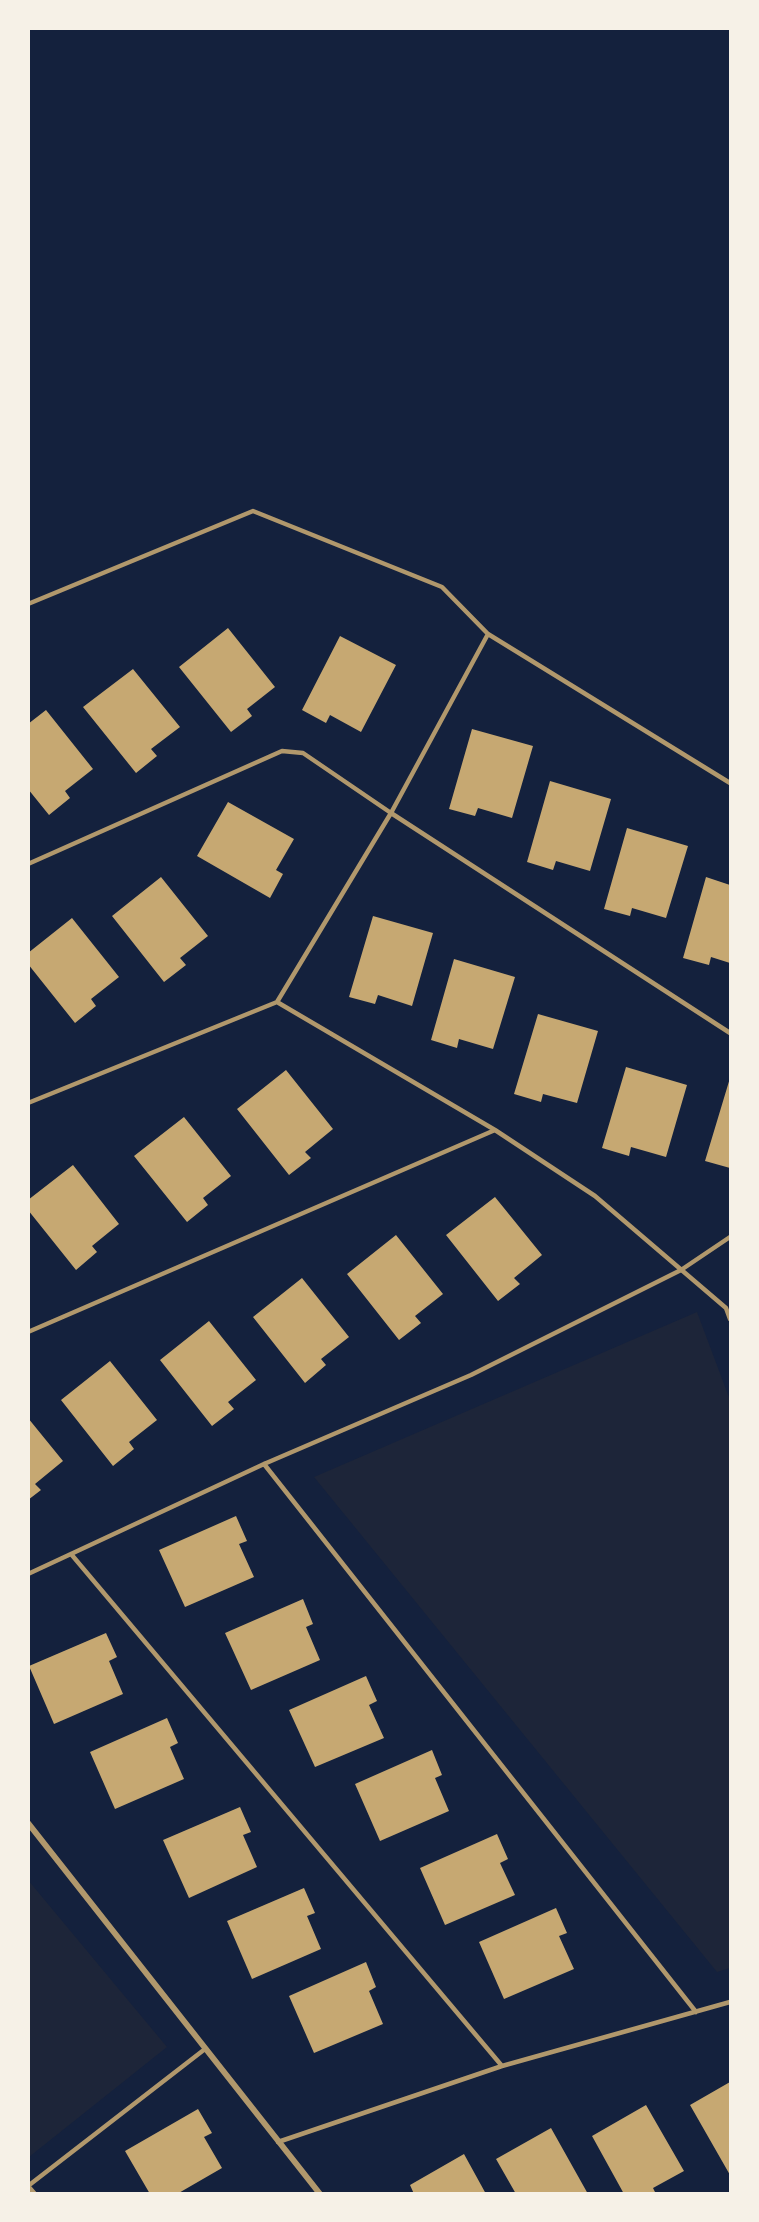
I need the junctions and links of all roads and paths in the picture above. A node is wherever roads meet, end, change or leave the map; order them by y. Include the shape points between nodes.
1 (28, 604) edge
2 (488, 634) junction
3 (730, 783) edge
4 (391, 813) junction
5 (28, 864) edge
6 (277, 1002) junction
7 (730, 1033) edge
8 (28, 1102) edge
9 (495, 1130) junction
10 (730, 1237) edge
11 (681, 1270) junction
12 (728, 1307) edge
13 (730, 1319) edge
14 (28, 1332) edge
15 (264, 1464) junction
16 (71, 1554) junction
17 (28, 1574) edge
18 (28, 1823) edge
19 (730, 2002) edge
20 (696, 2012) junction
21 (205, 2049) junction
22 (502, 2066) junction
23 (278, 2142) junction
24 (28, 2186) edge
25 (35, 2193) edge
26 (320, 2193) edge

1 - 2 lane via 254,511 442,587
2 - 3 lane
2 - 4 lane
4 - 5 lane via 303,753 282,751
4 - 6 lane
4 - 7 lane
6 - 8 lane
6 - 9 lane
9 - 11 lane via 595,1196
9 - 14 lane
10 - 11 lane
11 - 12 lane
11 - 15 lane via 471,1375
12 - 13 lane
15 - 16 lane
15 - 20 lane
16 - 17 lane
16 - 22 lane
18 - 21 street
19 - 20 lane
20 - 22 lane
21 - 23 street
21 - 24 lane
22 - 23 lane
23 - 26 street
24 - 25 lane

